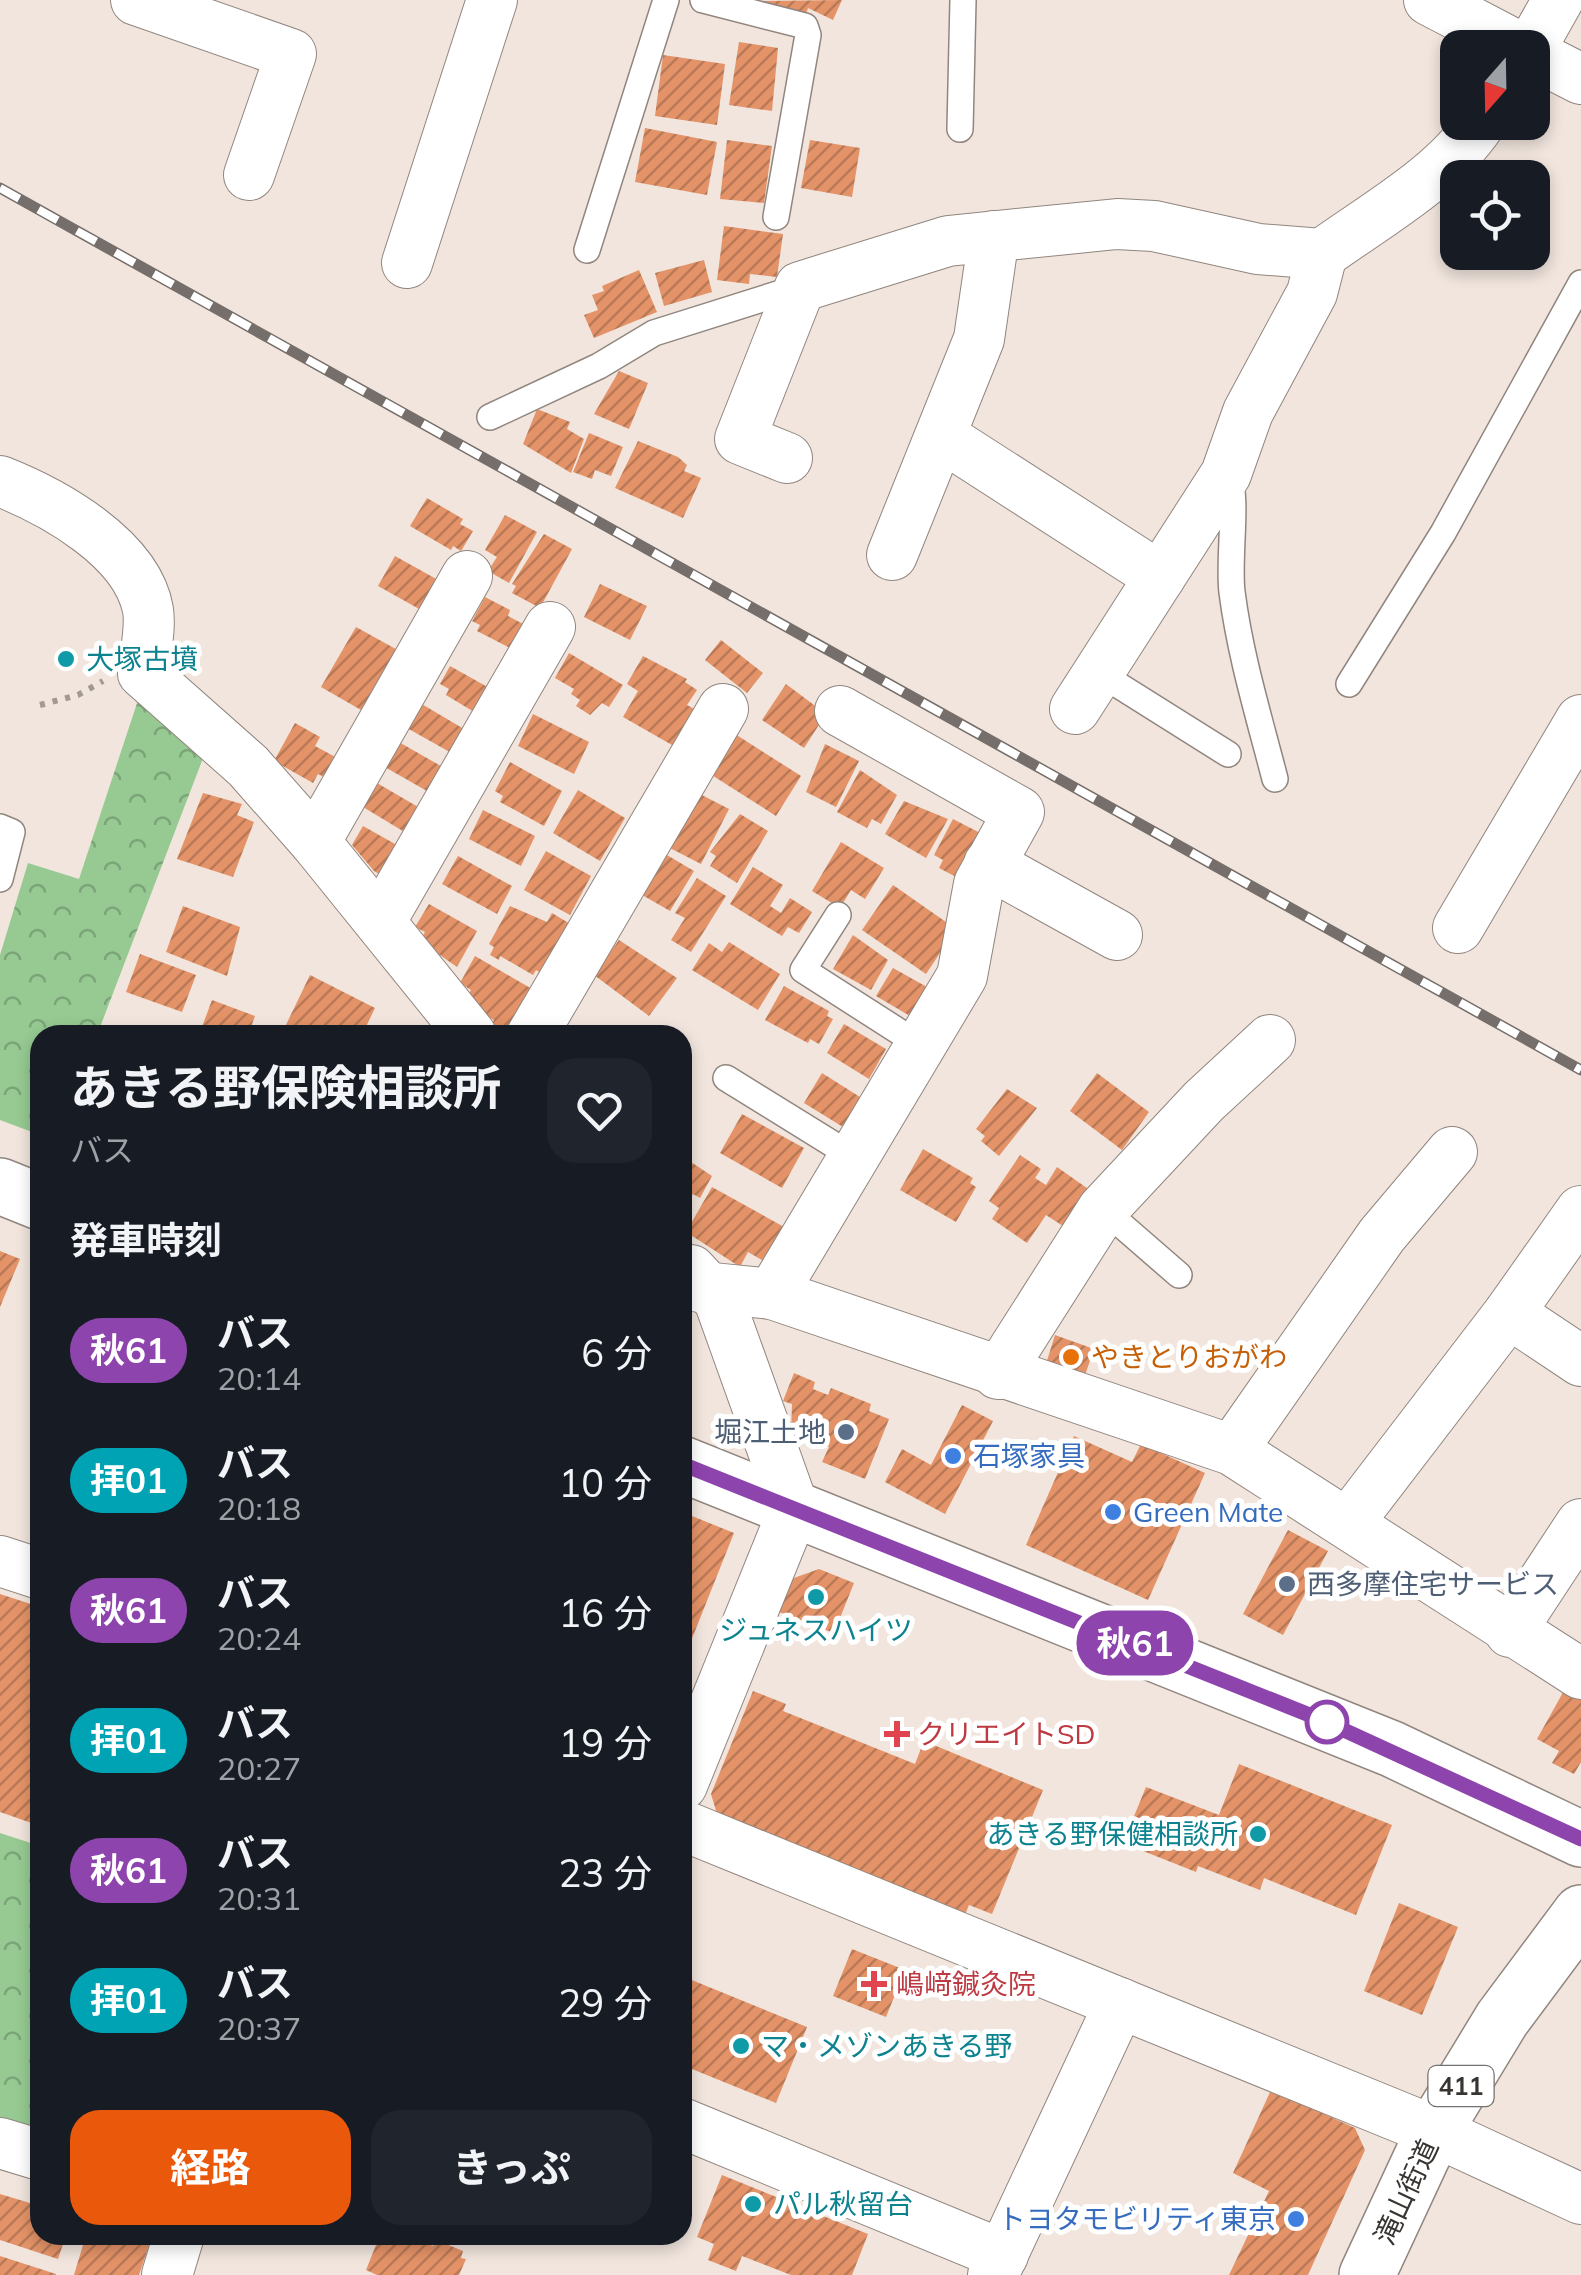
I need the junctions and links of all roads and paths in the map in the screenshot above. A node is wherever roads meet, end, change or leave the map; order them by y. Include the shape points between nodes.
1 (136, 0) edge
2 (492, 0) edge
3 (666, 0) edge
4 (703, 0) edge
5 (963, 0) edge
6 (1429, 0) edge
7 (1558, 0) edge
8 (1486, 30) edge
9 (1543, 30) edge
10 (1550, 61) edge
11 (1581, 79) edge
12 (960, 128) dead end
13 (1470, 140) edge
14 (249, 175) dead end
15 (776, 217) dead end
16 (994, 236) junction
17 (586, 250) dead end
18 (1322, 254) junction
19 (407, 263) dead end
20 (1581, 283) edge
21 (800, 287) junction
22 (490, 417) dead end
23 (941, 436) junction
24 (787, 458) dead end
25 (1226, 474) junction
26 (0, 480) edge
27 (892, 555) dead end
28 (468, 576) dead end
29 (1160, 578) junction
30 (550, 626) dead end
31 (110, 665) dead end
32 (1349, 684) dead end
33 (1087, 691) joint
34 (40, 705) dead end
35 (723, 709) dead end
36 (840, 711) dead end
37 (1581, 720) edge
38 (1228, 754) dead end
39 (1275, 779) dead end
40 (0, 828) edge
41 (315, 842) junction
42 (989, 864) junction
43 (0, 879) edge
44 (838, 915) dead end
45 (380, 922) junction
46 (1458, 928) dead end
47 (1117, 934) dead end
48 (463, 1025) edge
49 (538, 1025) edge
50 (1270, 1040) dead end
51 (920, 1044) junction
52 (726, 1078) dead end
53 (1452, 1152) dead end
54 (852, 1156) junction
55 (0, 1186) edge
56 (30, 1198) edge
57 (1104, 1209) junction
58 (1581, 1211) edge
59 (1179, 1276) dead end
60 (692, 1278) edge
61 (692, 1279) edge
62 (772, 1294) junction
63 (1509, 1313) junction
64 (1581, 1360) edge
65 (998, 1374) junction
66 (1232, 1450) junction
67 (692, 1468) edge
68 (794, 1509) junction
69 (1348, 1523) junction
70 (1581, 1524) edge
71 (0, 1561) edge
72 (30, 1571) edge
73 (1510, 1632) junction
74 (1581, 1674) edge
75 (692, 1759) edge
76 (692, 1830) edge
77 (1581, 1838) edge
78 (1581, 1913) edge
79 (1120, 2002) junction
80 (692, 2127) edge
81 (1434, 2130) junction
82 (0, 2142) edge
83 (30, 2152) edge
84 (1581, 2198) edge
85 (176, 2245) edge
86 (998, 2265) edge
87 (166, 2275) edge
88 (1367, 2275) edge

1 - 14 street via 291,54
2 - 19 street
3 - 17 lane
4 - 15 lane via 805,26
5 - 12 lane
6 - 8 street
7 - 9 street
10 - 11 street
13 - 18 street
16 - 18 street via 1135,225
16 - 21 street via 948,241
16 - 23 street via 978,339
18 - 25 street via 1312,293 1248,412
20 - 32 lane via 1444,533
21 - 22 lane via 654,333
21 - 24 street via 740,439
23 - 27 street
23 - 29 street
25 - 29 street
25 - 39 lane via 1235,493 1229,533 1239,638
26 - 41 street via 55,503 121,559 148,612 143,673 248,766
28 - 41 street
29 - 33 street
30 - 45 street
31 - 34 path via 107,678 78,695
33 - 38 lane
35 - 49 street
36 - 42 street via 1019,812
37 - 46 street
40 - 43 lane via 12,832
41 - 45 street
42 - 47 street
42 - 51 street via 979,884 962,976
44 - 51 lane via 803,970
45 - 48 street
50 - 57 street
51 - 54 street
52 - 54 lane
53 - 66 street via 1382,1235
54 - 62 street
55 - 56 main road
57 - 59 lane
57 - 65 street
58 - 63 street
60 - 62 street
61 - 68 street via 719,1300
62 - 65 street
63 - 64 street
63 - 69 street
65 - 66 street
66 - 69 street
67 - 68 main road
68 - 75 street
68 - 77 main road via 1375,1742
69 - 73 street
70 - 73 street
71 - 72 street
73 - 74 street
76 - 79 street
78 - 81 main road, 滝山街道 / 411 via 1502,2019
79 - 81 street
79 - 86 street
80 - 86 street
81 - 84 street
81 - 88 main road, 滝山街道 / 411
82 - 83 street
85 - 87 street

